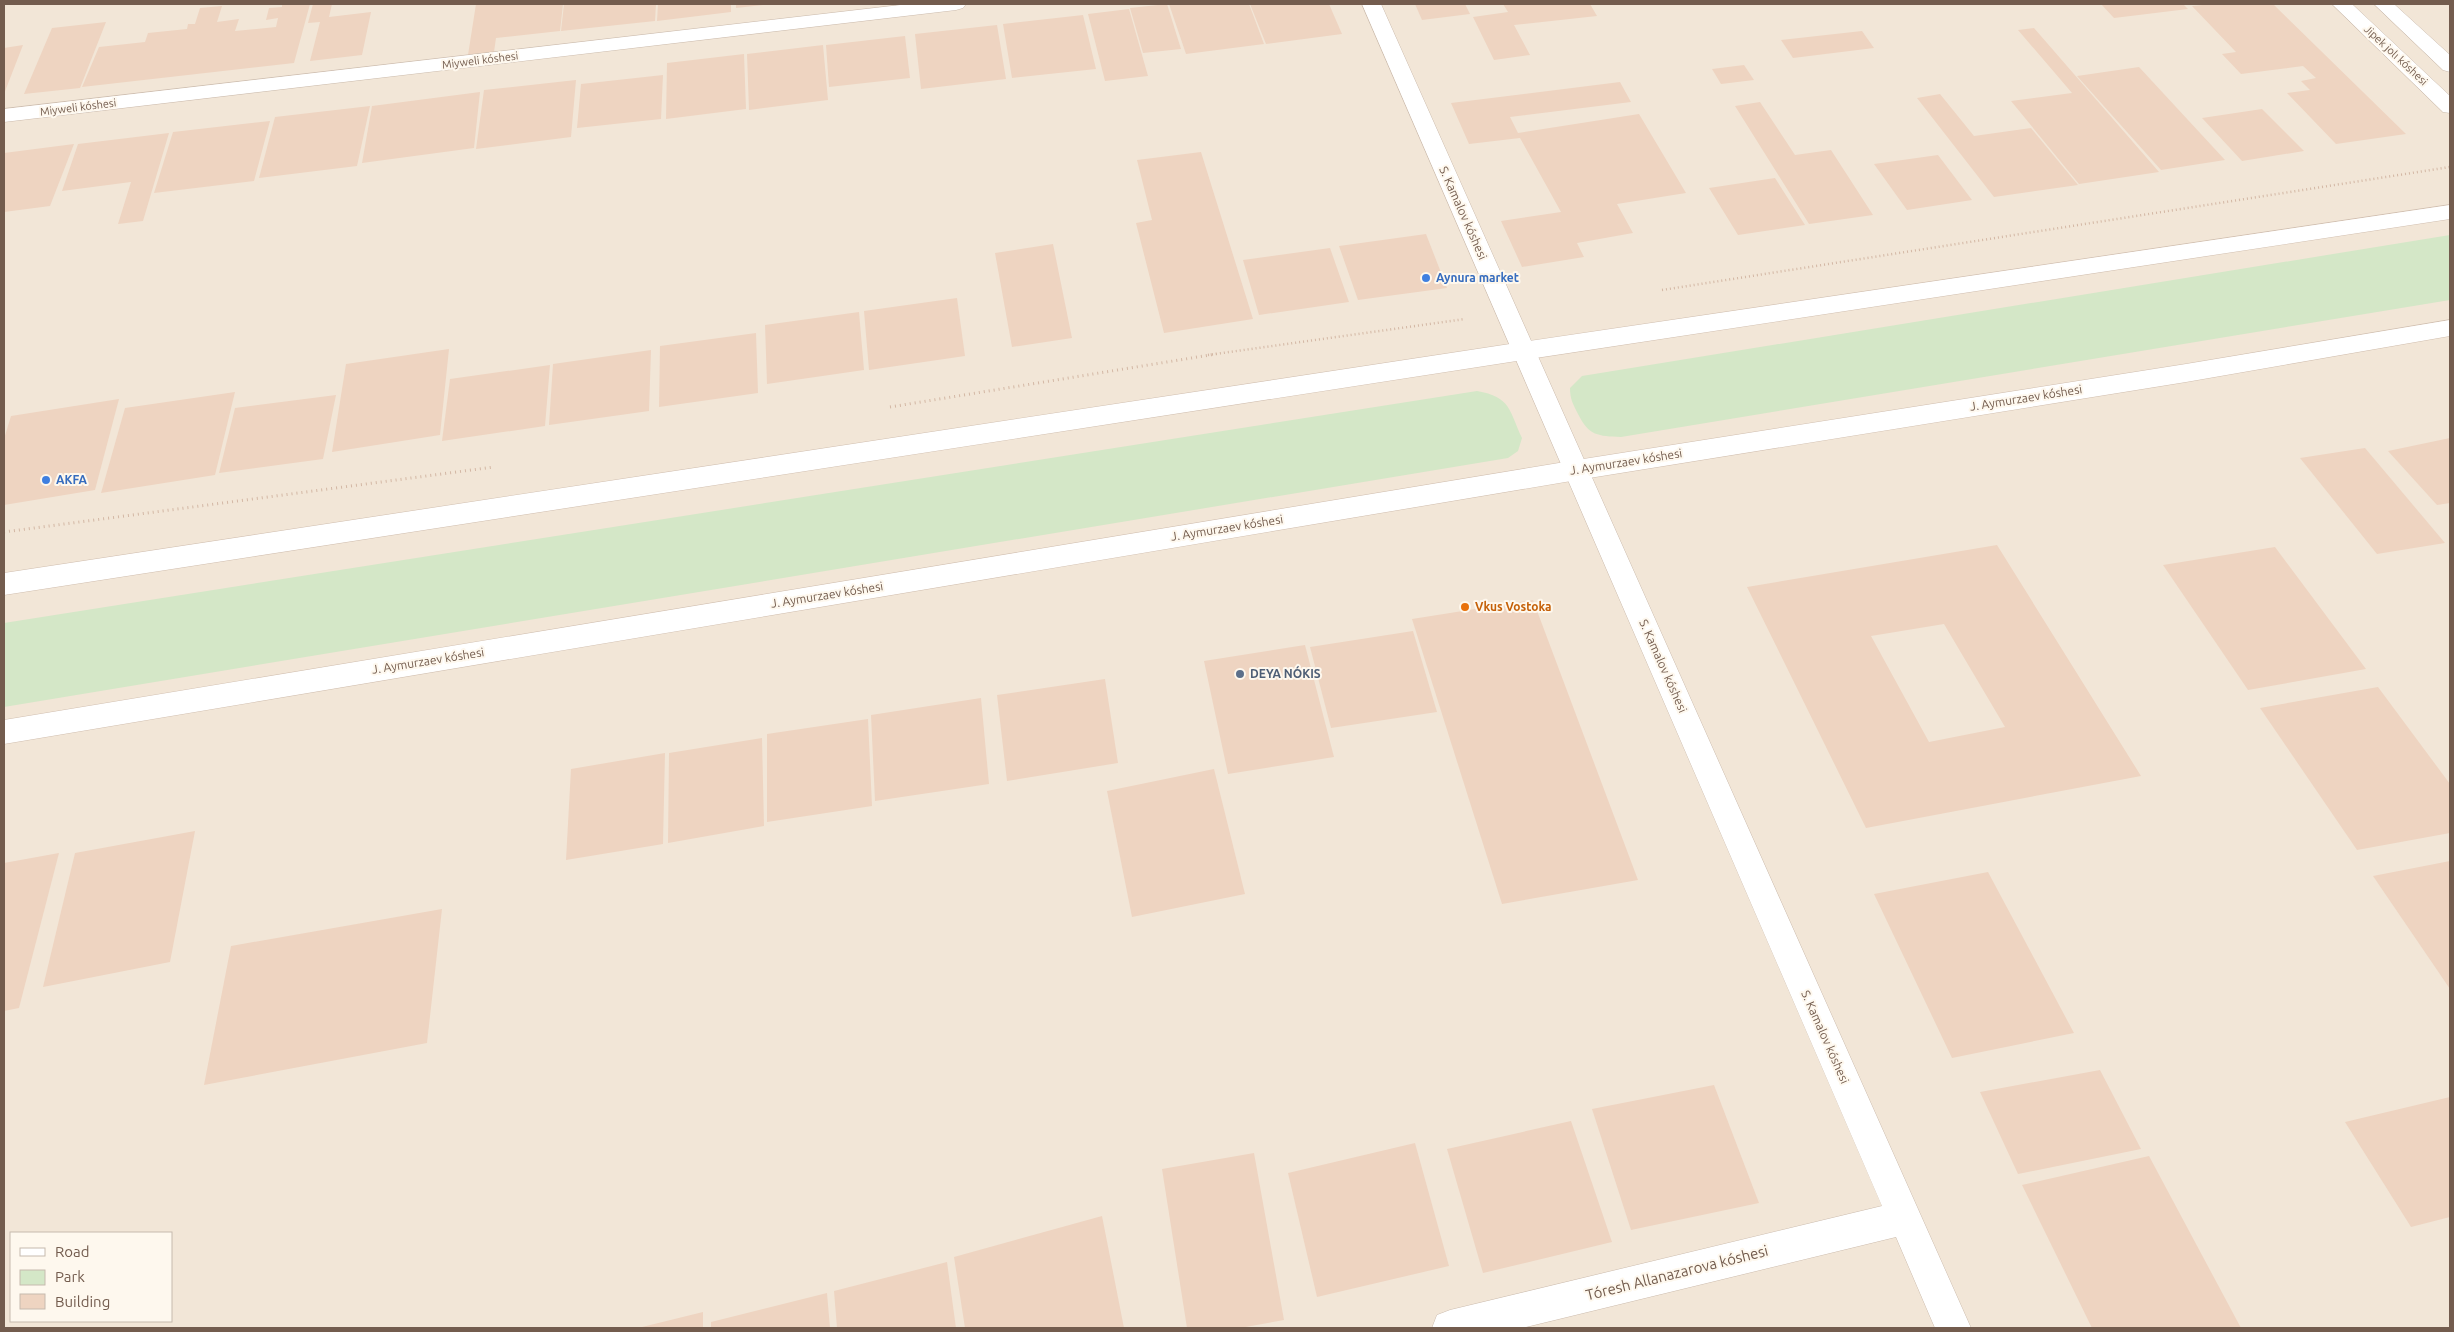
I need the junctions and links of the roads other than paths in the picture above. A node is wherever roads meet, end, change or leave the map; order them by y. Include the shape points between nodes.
1 (956, 4) edge
2 (1372, 4) edge
3 (2341, 4) edge
4 (2383, 4) edge
5 (2450, 66) edge
6 (2450, 107) edge
7 (4, 116) edge
8 (2450, 212) edge
9 (2450, 328) edge
10 (1523, 351) junction
11 (1577, 470) junction
12 (4, 584) edge
13 (4, 732) edge
14 (1904, 1218) junction
15 (1450, 1328) edge
16 (1953, 1328) edge

1 - 7 street, Miyweli kóshesi
2 - 10 street, S. Kamalov kóshesi
3 - 6 street, Jipek jolı kóshesi
4 - 5 street
8 - 10 street
9 - 11 street, J. Aymurzaev kóshesi
10 - 11 street, S. Kamalov kóshesi
10 - 12 street
11 - 13 street, J. Aymurzaev kóshesi
11 - 14 street, S. Kamalov kóshesi
14 - 15 street, Tóresh Allanazarova kóshesi
14 - 16 street, S. Kamalov kóshesi

